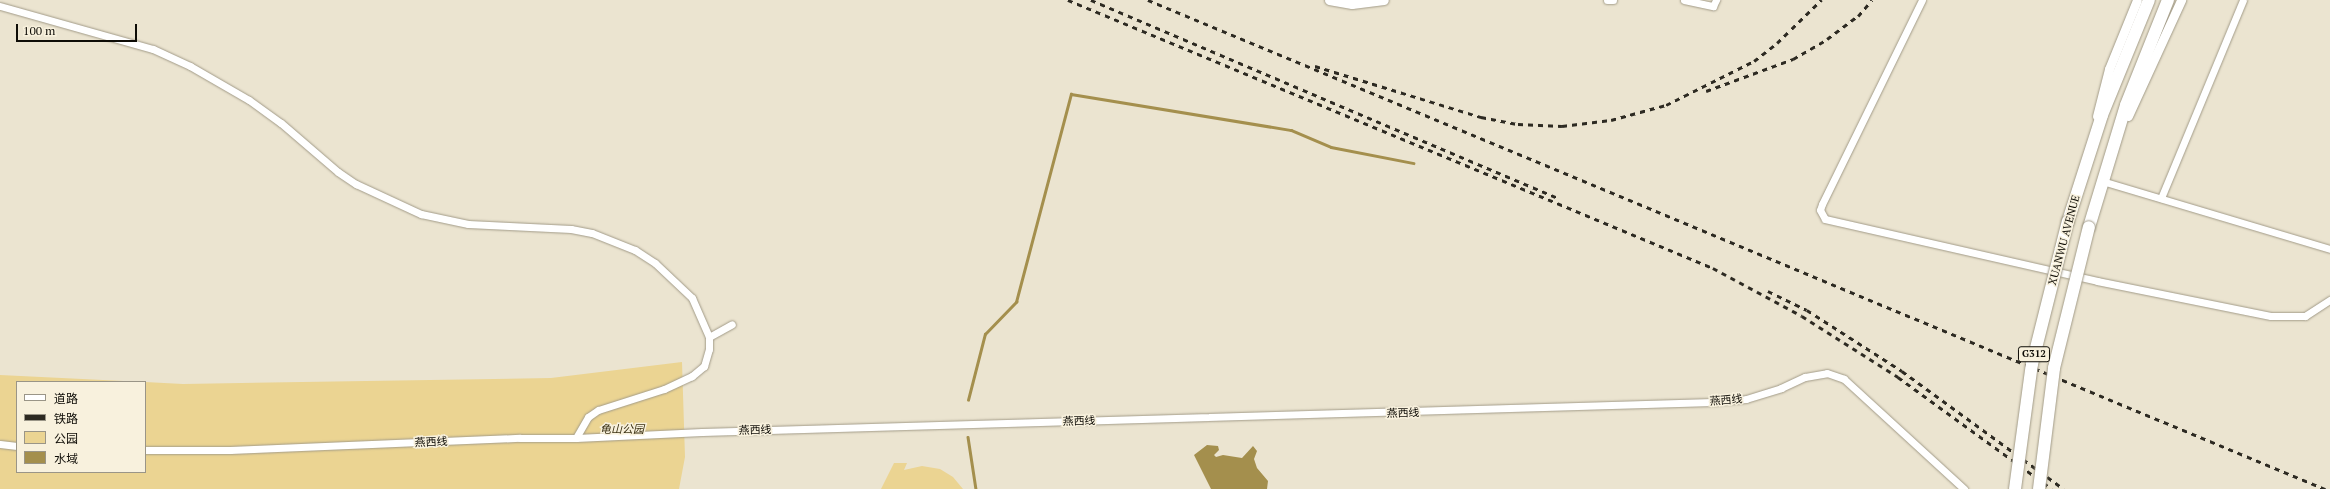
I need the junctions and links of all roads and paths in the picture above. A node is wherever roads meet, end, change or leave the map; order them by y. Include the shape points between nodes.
1 (1330, 0) edge
2 (1384, 0) edge
3 (1608, 0) edge
4 (1613, 0) edge
5 (1684, 0) edge
6 (1716, 0) edge
7 (1922, 0) edge
8 (2137, 0) edge
9 (2149, 0) edge
10 (2168, 0) edge
11 (2181, 0) edge
12 (2243, 0) edge
13 (0, 6) edge
14 (2108, 161) junction
15 (2084, 166) junction
16 (2102, 181) junction
17 (2161, 198) junction
18 (2330, 249) edge
19 (2330, 300) edge
20 (732, 324) dead end
21 (710, 337) junction
22 (576, 438) junction
23 (0, 444) edge
24 (16, 446) edge
25 (146, 450) edge
26 (1964, 489) edge
27 (2015, 489) edge
28 (2039, 489) edge

1 - 2 street via 1352,4
3 - 4 street
5 - 6 street via 1713,6
7 - 19 street via 1822,204 1820,210 1825,219 2271,316 2305,316
8 - 15 street via 2109,69
9 - 15 highway, XUANWU AVENUE / G312
10 - 14 highway, XUANWU AVENUE / G312 via 2126,105
11 - 14 street
12 - 17 street
13 - 21 street via 153,49 190,66 249,100 282,123 350,180 378,196 421,214 468,224 571,229 611,239 635,250 678,282 692,298
14 - 16 highway, XUANWU AVENUE / G312
15 - 27 highway, XUANWU AVENUE / G312, bridge via 2032,364
16 - 17 street
16 - 28 highway, XUANWU AVENUE / G312, bridge via 2054,368
17 - 18 street
20 - 21 street
21 - 22 street via 710,349 704,366 692,376 657,392 598,410 588,417
22 - 25 street, 燕西线
22 - 26 street, 燕西线 via 702,432 1713,402 1746,399 1805,377 1827,373 1844,379
23 - 24 street

